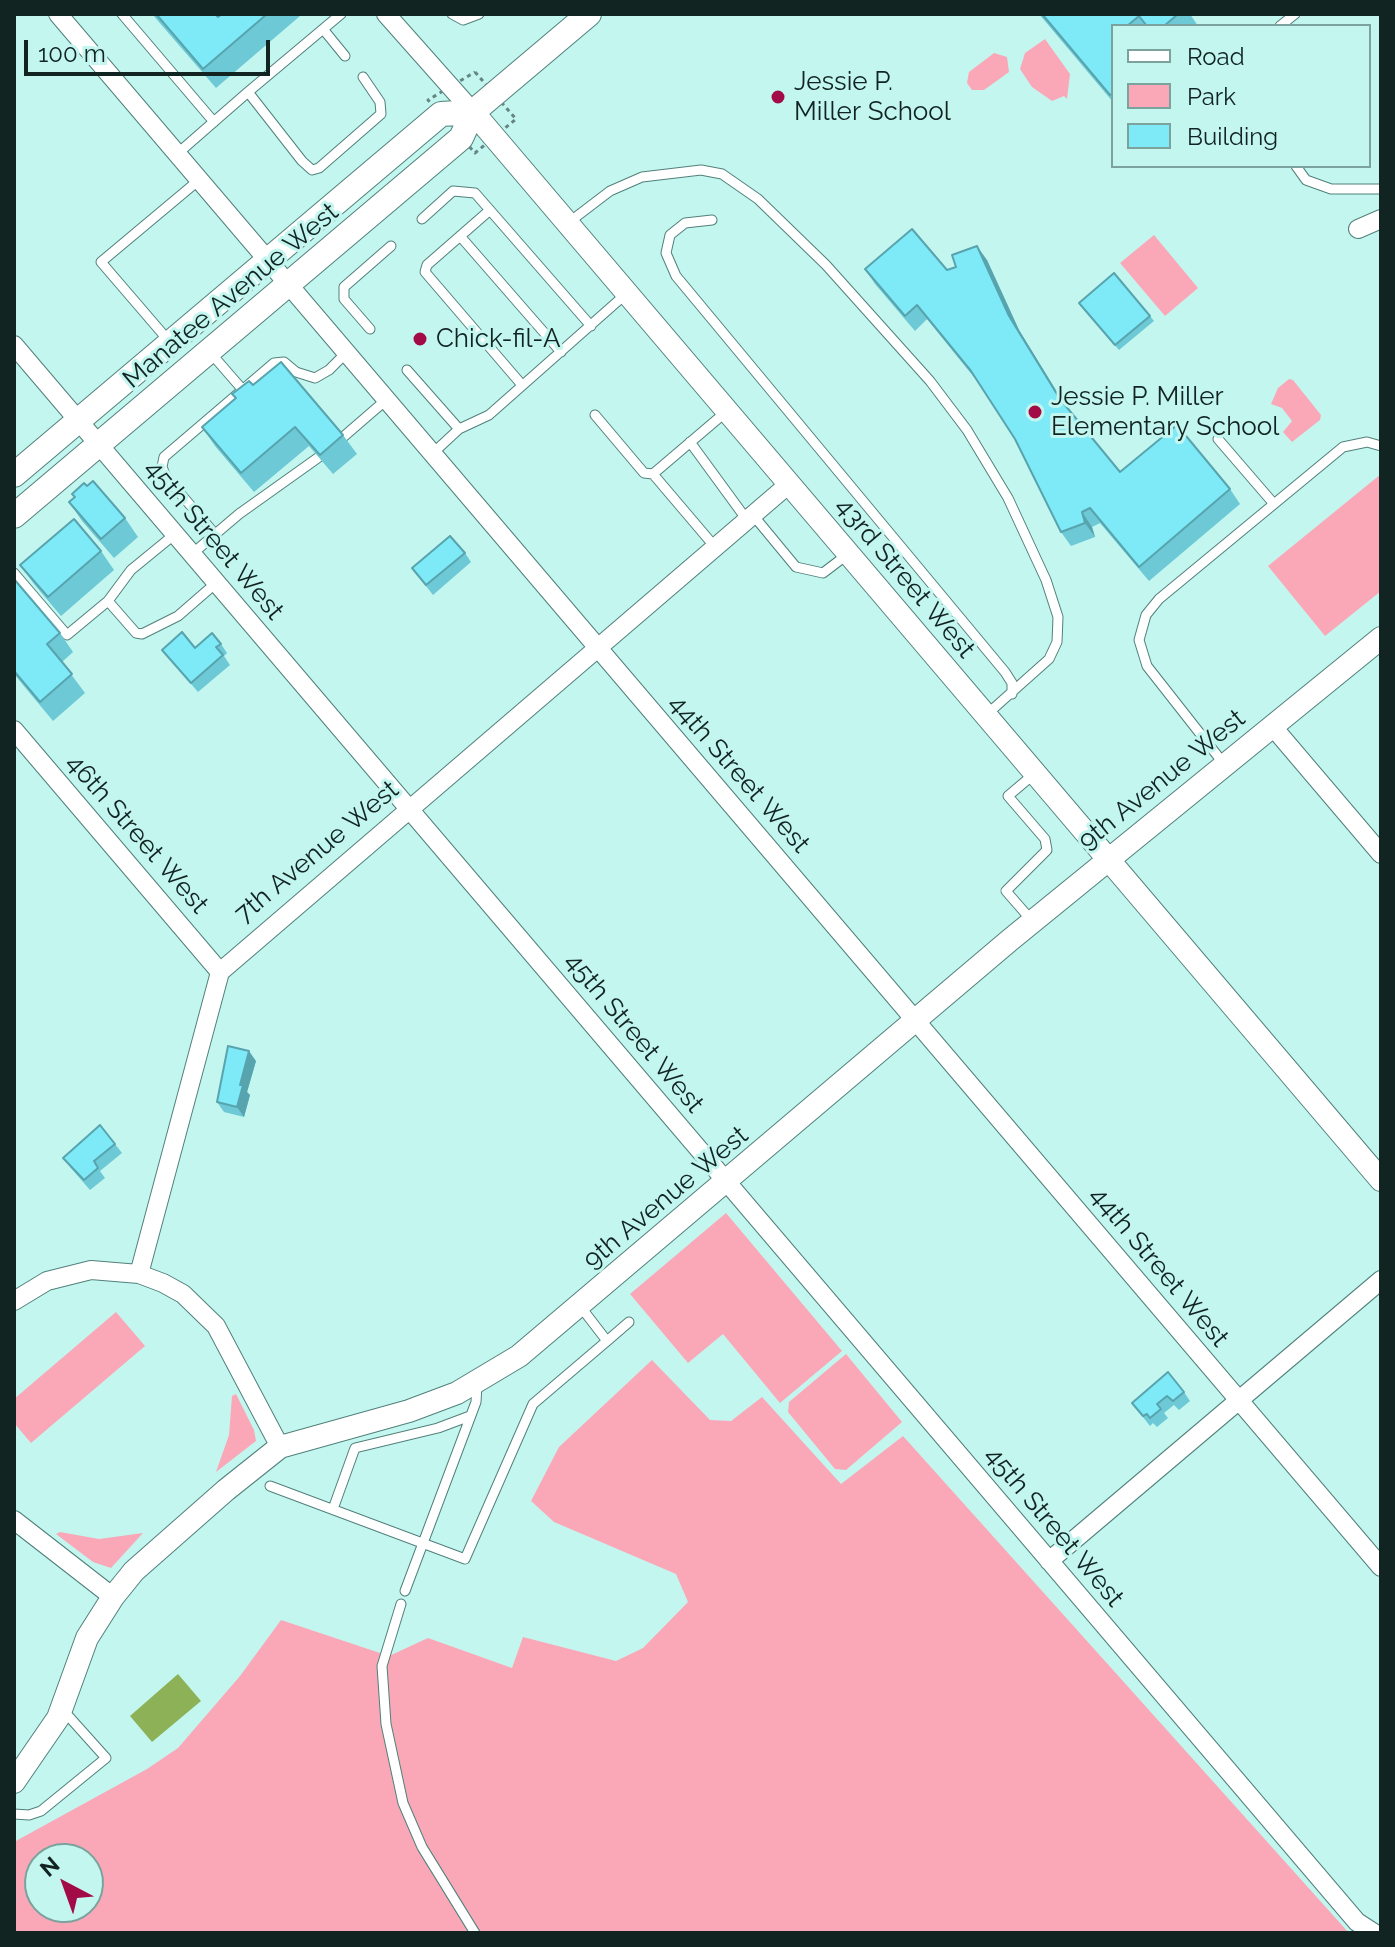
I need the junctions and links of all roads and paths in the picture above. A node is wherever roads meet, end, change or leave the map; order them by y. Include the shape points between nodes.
1 (58, 14) edge
2 (122, 14) edge
3 (386, 14) edge
4 (452, 14) edge
5 (479, 14) edge
6 (589, 14) edge
7 (335, 16) edge
8 (323, 29) junction
9 (345, 56) dead end
10 (363, 77) dead end
11 (248, 92) junction
12 (473, 112) junction
13 (214, 122) junction
14 (177, 154) junction
15 (1297, 168) edge
16 (199, 180) junction
17 (1381, 189) edge
18 (490, 210) junction
19 (422, 219) dead end
20 (1381, 219) edge
21 (712, 220) dead end
22 (568, 223) junction
23 (1358, 229) dead end
24 (460, 236) junction
25 (391, 246) dead end
26 (269, 260) junction
27 (289, 284) junction
28 (627, 293) junction
29 (591, 326) junction
30 (370, 329) dead end
31 (171, 343) junction
32 (15, 350) edge
33 (209, 351) junction
34 (347, 352) junction
35 (561, 352) junction
36 (407, 370) dead end
37 (522, 385) junction
38 (242, 389) junction
39 (386, 400) junction
40 (727, 411) junction
41 (595, 415) dead end
42 (78, 420) junction
43 (459, 429) junction
44 (342, 438) edge
45 (1218, 439) dead end
46 (690, 442) junction
47 (98, 444) junction
48 (1381, 446) edge
49 (432, 454) junction
50 (319, 457) edge
51 (17, 467) edge
52 (653, 474) junction
53 (789, 484) junction
54 (1274, 504) junction
55 (14, 516) edge
56 (750, 518) junction
57 (175, 534) junction
58 (215, 534) junction
59 (715, 547) junction
60 (192, 554) junction
61 (848, 554) junction
62 (14, 573) edge
63 (216, 583) junction
64 (108, 601) junction
65 (1381, 638) edge
66 (596, 648) junction
67 (1012, 694) junction
68 (985, 716) junction
69 (1273, 727) junction
70 (14, 730) edge
71 (1225, 765) junction
72 (1034, 774) junction
73 (408, 808) junction
74 (1381, 854) edge
75 (1108, 860) junction
76 (1033, 922) junction
77 (220, 972) junction
78 (916, 1021) junction
79 (1381, 1180) edge
80 (727, 1183) junction
81 (139, 1274) junction
82 (1381, 1280) edge
83 (14, 1301) edge
84 (580, 1306) junction
85 (629, 1322) dead end
86 (607, 1341) junction
87 (477, 1382) junction
88 (1238, 1400) junction
89 (470, 1416) junction
90 (280, 1447) junction
91 (270, 1486) dead end
92 (333, 1509) junction
93 (14, 1520) edge
94 (421, 1542) junction
95 (1049, 1561) junction
96 (1381, 1567) edge
97 (405, 1591) dead end
98 (113, 1597) junction
99 (401, 1604) dead end
100 (62, 1708) junction
101 (14, 1782) edge
102 (14, 1814) edge
103 (475, 1933) edge
104 (1377, 1933) edge

1 - 14 street, 44th Street West
2 - 13 lane
3 - 12 street, 43rd Street West
4 - 5 lane via 463,20
6 - 12 main road, Manatee Avenue West
7 - 8 lane
8 - 9 lane
8 - 11 lane
10 - 11 lane via 380,102 381,114 348,146 312,170
11 - 13 lane
12 - 22 street, 43rd Street West
12 - 26 main road, Manatee Avenue West via 441,114
12 - 27 main road, Manatee Avenue West via 461,138
13 - 14 lane
14 - 16 street, 44th Street West
15 - 17 lane via 1306,180 1331,189
16 - 26 street, 44th Street West
16 - 31 lane via 101,262
18 - 19 lane via 475,193 453,191
18 - 24 lane
18 - 29 lane
20 - 23 street
21 - 67 lane via 685,223 670,235 666,253 676,276 1005,672
22 - 28 street, 43rd Street West
22 - 67 lane via 601,196 632,181 667,172 710,172 732,179 758,199 842,281 967,430 1008,498 1046,580 1058,617 1057,642 1041,669
24 - 35 lane
24 - 37 lane via 425,272
25 - 30 lane via 344,287 344,299
26 - 27 street, 44th Street West
26 - 31 main road, Manatee Avenue West
27 - 33 main road, Manatee Avenue West
27 - 34 street, 44th Street West
28 - 29 lane
28 - 40 street, 43rd Street West
29 - 35 lane
31 - 42 main road, Manatee Avenue West
32 - 42 street, 45th Street West
33 - 38 lane
33 - 47 main road, Manatee Avenue West
34 - 38 lane via 315,378 280,361
34 - 39 street, 44th Street West
35 - 37 lane
36 - 43 lane
37 - 43 lane via 489,415
38 - 58 lane via 164,457 162,467
39 - 44 lane
39 - 49 street, 44th Street West
40 - 46 lane
40 - 53 street, 43rd Street West
41 - 52 lane via 644,473
42 - 47 street, 45th Street West
42 - 51 main road, Manatee Avenue West
43 - 49 lane
45 - 54 lane
46 - 52 lane
46 - 56 lane
47 - 55 main road, Manatee Avenue West
47 - 57 street, 45th Street West
48 - 54 lane via 1367,442 1343,447
49 - 66 street, 44th Street West
50 - 58 lane
52 - 59 lane
53 - 56 street, 7th Avenue West
53 - 61 street, 43rd Street West
54 - 71 lane via 1159,599 1140,632 1147,666
56 - 59 street, 7th Avenue West
56 - 61 lane via 796,567 823,573
57 - 60 street, 45th Street West
57 - 64 lane via 131,570
58 - 60 lane
59 - 66 street, 7th Avenue West
60 - 63 street, 45th Street West
61 - 68 street, 43rd Street West
62 - 64 lane via 67,635
63 - 64 lane via 178,616 142,634
63 - 73 street, 45th Street West
65 - 69 street, 9th Avenue West
66 - 73 street, 7th Avenue West
66 - 78 street, 44th Street West
67 - 68 lane
68 - 72 street, 43rd Street West
69 - 71 street, 9th Avenue West
69 - 74 street
70 - 77 street, 46th Street West
71 - 75 street, 9th Avenue West
72 - 75 street, 43rd Street West
72 - 76 lane via 1008,796 1045,839 1047,850 1006,891
73 - 77 street, 7th Avenue West
73 - 80 street, 45th Street West
75 - 76 street, 9th Avenue West
75 - 79 street, 43rd Street West
76 - 78 street, 9th Avenue West
77 - 81 street
78 - 80 street, 9th Avenue West
78 - 88 street, 44th Street West
80 - 84 street, 9th Avenue West
80 - 95 street, 45th Street West
81 - 83 street via 69,1274
81 - 90 street via 183,1294 216,1326
82 - 88 street
84 - 86 lane
84 - 87 street, 9th Avenue West via 536,1344
85 - 86 lane
86 - 94 lane via 533,1404 465,1559
87 - 89 lane
87 - 90 street, 9th Avenue West via 409,1411
88 - 95 street
88 - 96 street, 44th Street West
89 - 92 lane via 355,1448
89 - 94 lane
90 - 98 street, 9th Avenue West via 134,1571
91 - 92 lane
92 - 94 lane
93 - 98 street
94 - 97 lane
95 - 104 street, 45th Street West via 1357,1922
98 - 100 street, 9th Avenue West via 87,1638
99 - 103 lane via 382,1666 386,1724 403,1803 422,1847
100 - 101 street, 9th Avenue West
100 - 102 lane via 106,1758 41,1811

